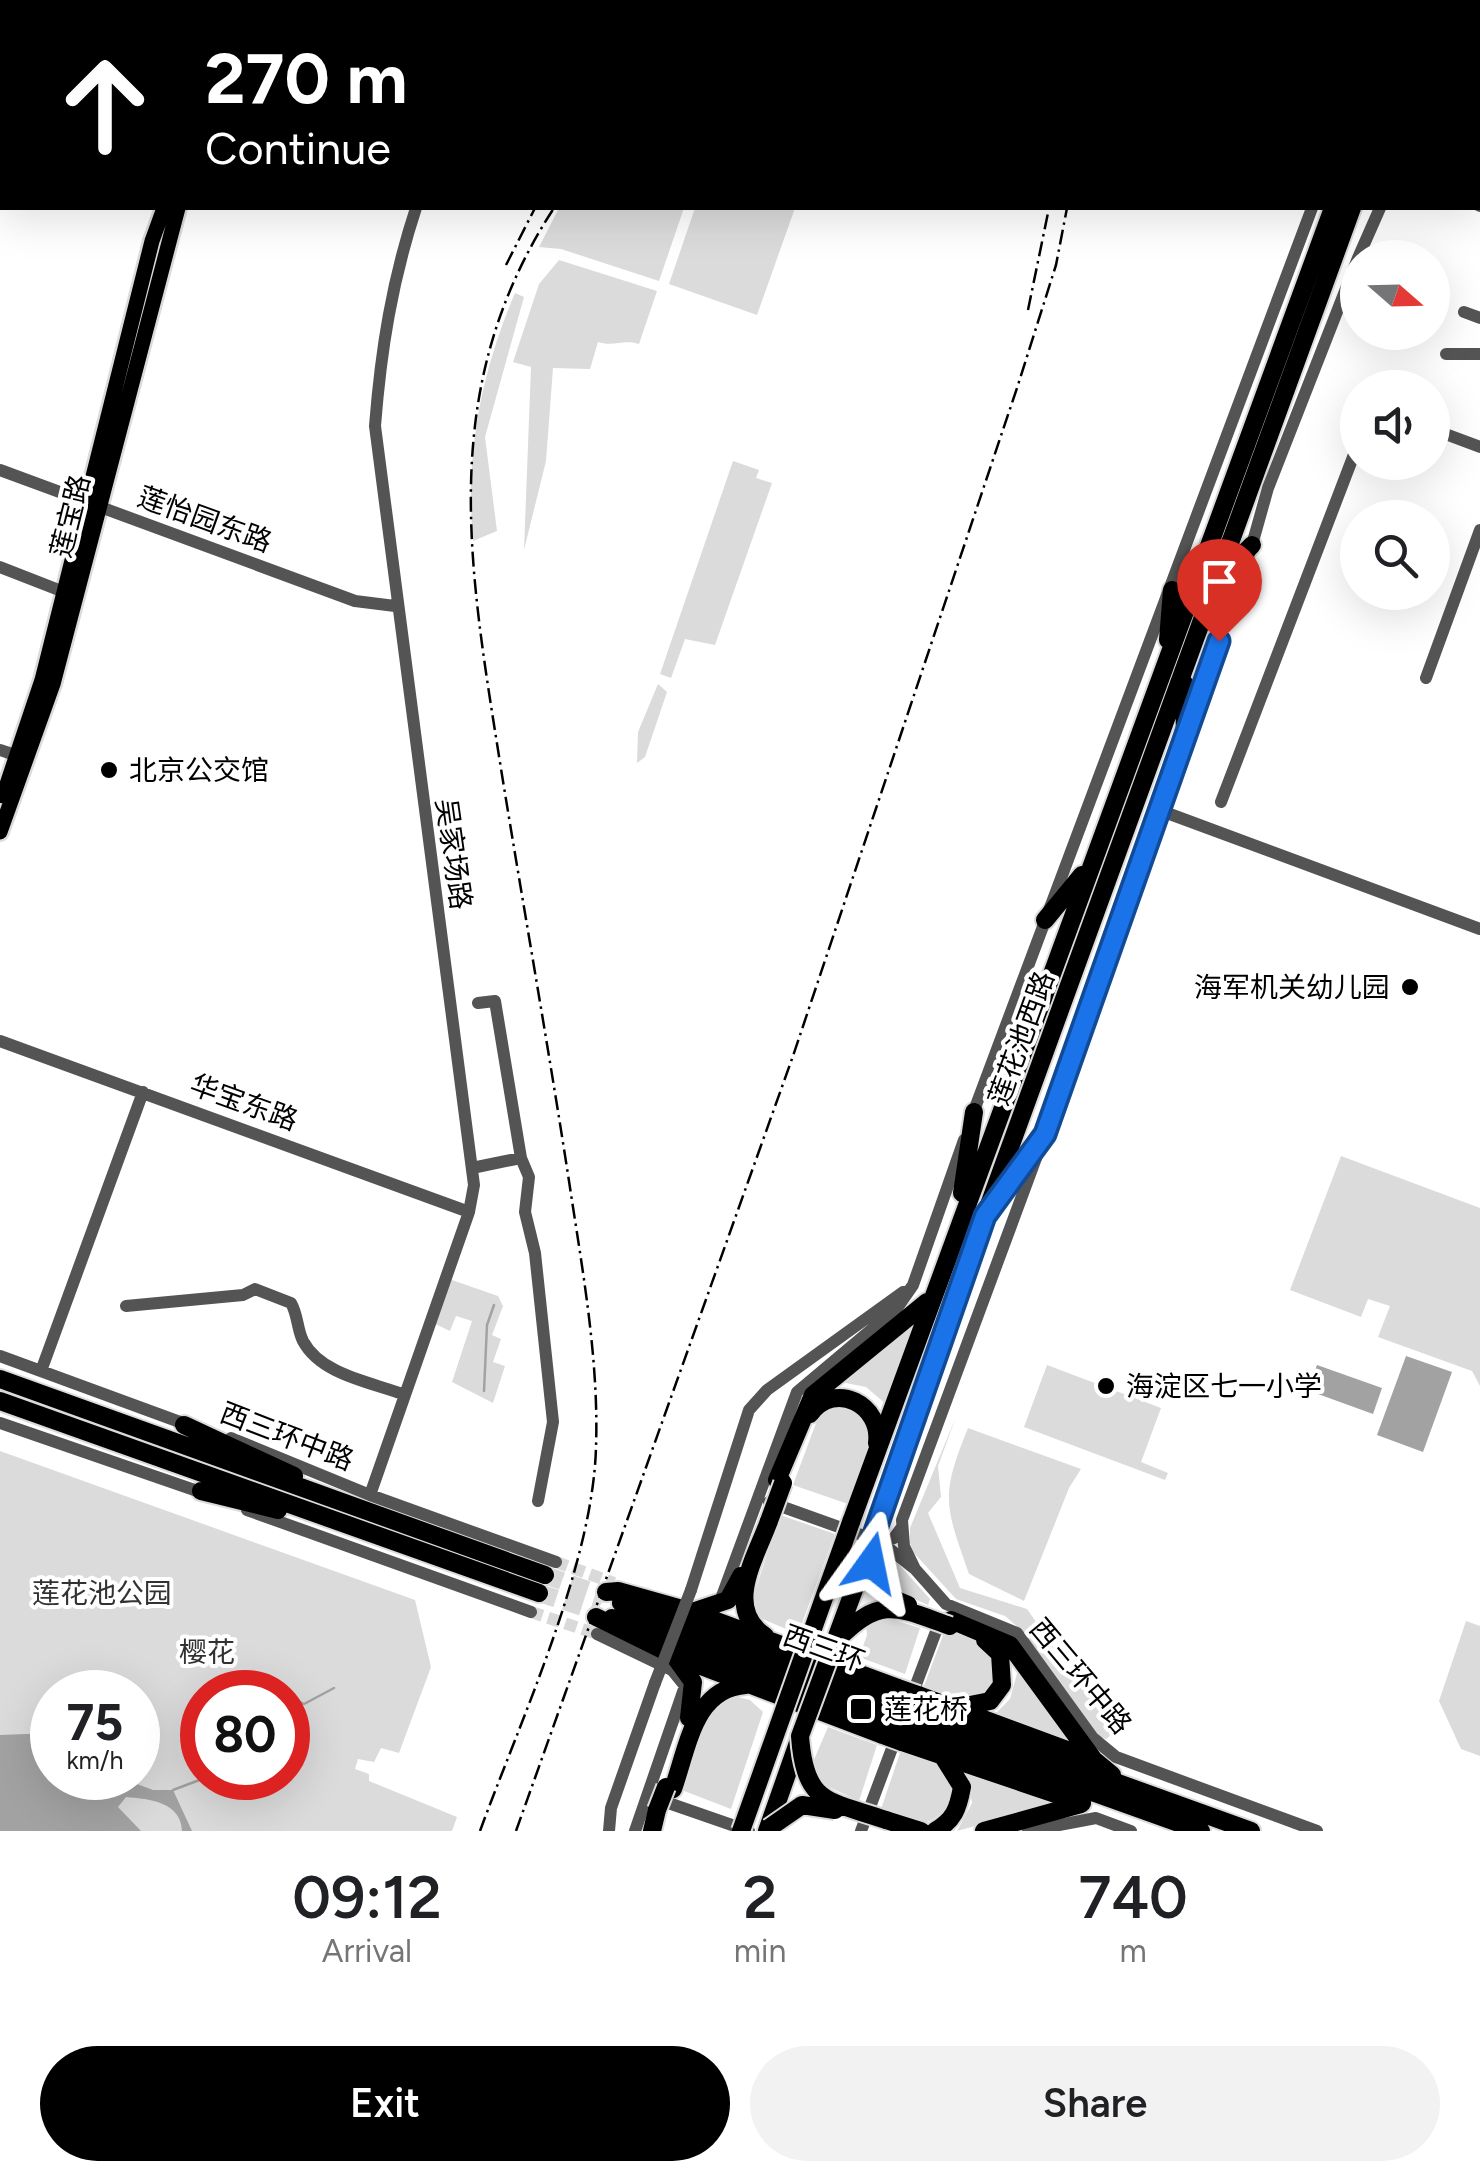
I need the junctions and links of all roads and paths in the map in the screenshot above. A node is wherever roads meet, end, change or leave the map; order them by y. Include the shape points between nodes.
1 (164, 210) edge
2 (177, 210) edge
3 (415, 210) edge
4 (1311, 210) edge
5 (1333, 210) edge
6 (1351, 210) edge
7 (1379, 210) edge
8 (1366, 240) edge
9 (1322, 265) junction
10 (1340, 304) edge
11 (1464, 312) dead end
12 (1480, 318) edge
13 (1446, 354) dead end
14 (1480, 354) edge
15 (1450, 436) edge
16 (1480, 447) edge
17 (0, 470) edge
18 (1344, 480) edge
19 (92, 504) junction
20 (1480, 530) edge
21 (1477, 545) edge
22 (1252, 546) junction
23 (0, 567) edge
24 (1214, 584) junction
25 (1172, 590) junction
26 (64, 592) junction
27 (395, 606) junction
28 (1176, 664) junction
29 (1426, 678) dead end
30 (1185, 737) junction
31 (0, 750) edge
32 (18, 756) junction
33 (1221, 802) dead end
34 (0, 804) edge
35 (1159, 810) junction
36 (0, 832) edge
37 (1092, 863) junction
38 (1044, 920) junction
39 (1480, 928) edge
40 (478, 1003) dead end
41 (0, 1041) edge
42 (143, 1092) junction
43 (974, 1112) junction
44 (1045, 1134) junction
45 (521, 1158) junction
46 (472, 1168) junction
47 (469, 1212) junction
48 (985, 1216) junction
49 (958, 1228) junction
50 (913, 1284) junction
51 (936, 1290) junction
52 (126, 1306) dead end
53 (0, 1356) edge
54 (41, 1371) junction
55 (0, 1378) edge
56 (405, 1394) junction
57 (0, 1401) edge
58 (0, 1423) edge
59 (184, 1424) junction
60 (875, 1459) junction
61 (780, 1482) junction
62 (201, 1492) junction
63 (370, 1495) junction
64 (758, 1498) junction
65 (538, 1501) dead end
66 (766, 1520) junction
67 (377, 1526) junction
68 (902, 1528) junction
69 (876, 1541) junction
70 (915, 1569) junction
71 (547, 1576) joint
72 (602, 1606) junction
73 (689, 1610) junction
74 (531, 1612) tunnel mouth
75 (949, 1617) junction
76 (836, 1642) junction
77 (778, 1644) junction
78 (675, 1656) junction
79 (750, 1685) junction
80 (944, 1706) junction
81 (890, 1711) junction
82 (910, 1718) junction
83 (800, 1736) junction
84 (942, 1755) junction
85 (1094, 1760) junction
86 (669, 1788) junction
87 (1123, 1794) junction
88 (1082, 1803) junction
89 (656, 1805) junction
90 (1095, 1825) edge
91 (889, 1826) edge
92 (768, 1829) edge
93 (609, 1831) edge
94 (635, 1831) edge
95 (652, 1831) edge
96 (659, 1831) edge
97 (741, 1831) edge
98 (750, 1831) edge
99 (861, 1831) edge
100 (921, 1831) edge
101 (935, 1831) edge
102 (984, 1831) edge
103 (1028, 1831) edge
104 (1131, 1831) edge
105 (1201, 1831) edge
106 (1252, 1831) edge
107 (1317, 1831) edge

1 - 19 main road, 莲宝路
2 - 19 main road, 莲宝路
3 - 27 street, 吴家场路 via 381,340 375,426
4 - 25 street, 莲花池西路
5 - 9 highway
6 - 9 highway
7 - 8 street, 莲花池西路
9 - 24 highway, 莲花池西路
9 - 28 highway, 莲花池西路
10 - 22 street, 莲花池西路
11 - 12 street
13 - 14 street
15 - 16 street
17 - 19 street, 莲怡园东路
18 - 33 street
19 - 26 main road, 莲宝路
19 - 27 street, 莲怡园东路 via 355,600
19 - 36 main road, 莲宝路 via 54,684
20 - 21 street
21 - 29 street
22 - 24 highway
22 - 30 street, 莲花池西路
23 - 26 street
24 - 28 highway, 莲花池西路
25 - 28 highway
25 - 38 street, 莲花池西路
26 - 32 main road, 莲宝路
27 - 46 street, 吴家场路
28 - 30 highway
28 - 37 highway, 莲花池西路
28 - 48 highway, 莲花池西路
30 - 35 street, 莲花池西路
31 - 32 street
32 - 34 main road, 莲宝路
35 - 39 street
35 - 44 street, 莲花池西路
37 - 38 highway
37 - 49 highway, 莲花池西路
38 - 43 street, 莲花池西路
40 - 45 street via 496,1001
41 - 42 street, 华宝东路
42 - 47 street, 华宝东路
42 - 54 street
43 - 49 highway
43 - 50 street, 莲花池西路
44 - 48 highway
44 - 68 street, 莲花池西路
45 - 46 street
45 - 65 street via 529,1177 525,1212 553,1422
46 - 47 street, 吴家场路
47 - 56 street, 吴家场路
48 - 69 highway, 莲花池西路
49 - 51 highway, 莲花池西路
50 - 64 street, 莲花池西路 via 897,1308 797,1392
50 - 93 street, bridge via 749,1410 611,1808
51 - 60 highway, 莲花池西路
51 - 61 highway via 919,1313 813,1395
52 - 56 street via 261,1290 291,1303 300,1336 325,1366
53 - 54 street, 西三环中路
54 - 59 street, 西三环中路
55 - 67 highway
56 - 63 street, 吴家场路
57 - 67 highway
58 - 62 street
59 - 63 street, 西三环中路
59 - 67 highway via 348,1496
60 - 61 highway via 878,1431 870,1412 853,1399 828,1400 812,1411
60 - 97 highway, 莲花池西路, bridge
61 - 66 highway, bridge
62 - 67 highway via 339,1532
62 - 74 street
63 - 71 street, 西三环中路
64 - 69 street, 西三环中路
64 - 72 street via 722,1596 710,1603
66 - 73 highway via 735,1592 719,1606
66 - 77 highway via 743,1601 757,1630
67 - 71 highway
68 - 69 street via 894,1538
68 - 70 street
69 - 70 street, 西三环中路
69 - 75 highway, bridge via 873,1576 890,1598
69 - 76 highway, 莲花池西路, bridge
70 - 75 street, 西三环中路
72 - 73 highway via 618,1591
72 - 78 highway
72 - 81 highway, 西三环
72 - 89 street via 685,1686
73 - 77 highway
75 - 76 highway, bridge via 883,1608 863,1615
75 - 80 highway via 992,1644 1004,1669 990,1701 972,1708
75 - 85 highway via 1010,1645
75 - 99 street
75 - 107 street, 西三环中路 via 1017,1632 1093,1738 1116,1757
76 - 83 highway, 莲花池西路, bridge
77 - 81 highway
78 - 79 highway
78 - 86 highway via 695,1693
79 - 81 highway
79 - 86 highway via 720,1689 706,1702
80 - 82 highway
80 - 85 highway
81 - 82 highway, bridge
81 - 82 highway, bridge
82 - 84 highway
82 - 87 highway
83 - 91 highway, bridge via 803,1770 816,1793
83 - 92 highway, 莲花池西路, bridge
84 - 88 highway
84 - 101 highway via 962,1788 949,1823
85 - 87 highway
86 - 89 highway, bridge
87 - 88 highway
87 - 105 highway
87 - 106 highway
88 - 102 highway
89 - 94 street
89 - 95 highway
89 - 96 highway
89 - 98 street
90 - 103 street
90 - 104 street
91 - 92 highway, bridge via 815,1804 789,1810
91 - 100 highway

